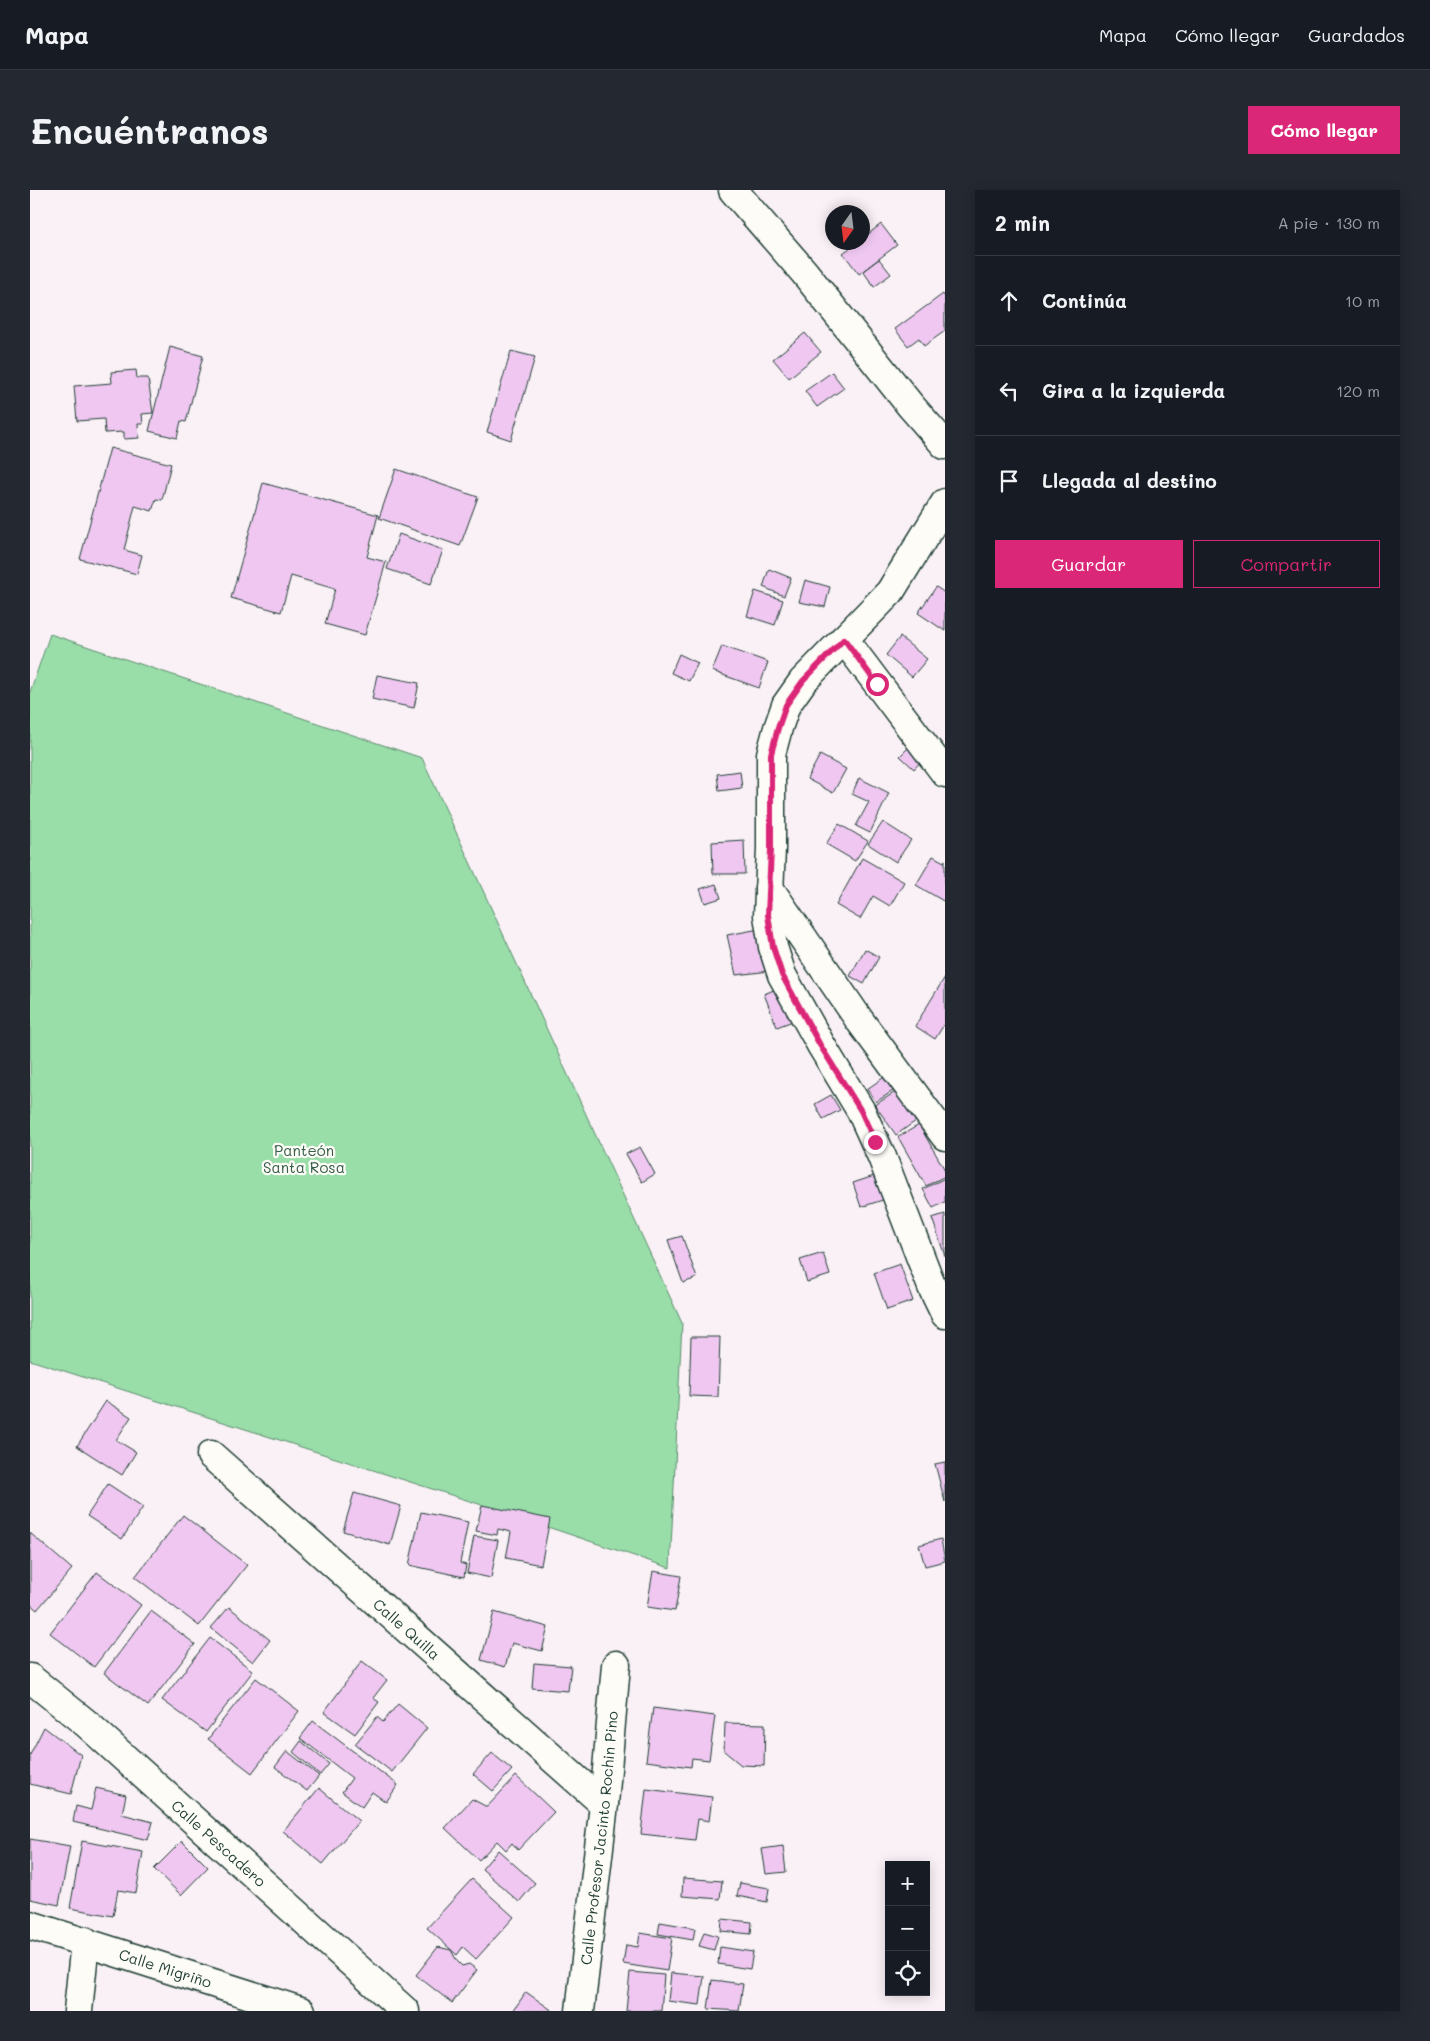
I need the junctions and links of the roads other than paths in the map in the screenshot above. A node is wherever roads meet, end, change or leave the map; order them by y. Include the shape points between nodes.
1 (733, 190) edge
2 (945, 445) edge
3 (945, 503) edge
4 (844, 639) junction
5 (945, 773) edge
6 (769, 888) junction
7 (945, 1136) edge
8 (945, 1314) edge
9 (211, 1455) dead end
10 (616, 1665) dead end
11 (30, 1678) edge
12 (604, 1804) junction
13 (30, 1925) edge
14 (85, 1941) junction
15 (78, 2011) edge
16 (301, 2011) edge
17 (405, 2011) edge
18 (580, 2011) edge

1 - 2 street
3 - 4 street via 890,592
4 - 5 street
4 - 6 street via 803,681 786,705 778,728 771,754
6 - 7 street via 860,1021
6 - 8 street via 770,931 782,975 861,1111
9 - 12 street, Calle Quilla
10 - 12 street, Calle Profesor Jacinto Rochin Pino
11 - 17 street, Calle Pescadero via 87,1724
12 - 18 street, Calle Profesor Jacinto Rochin Pino
13 - 14 street, Calle Migriño
14 - 15 street
14 - 16 street, Calle Migriño

